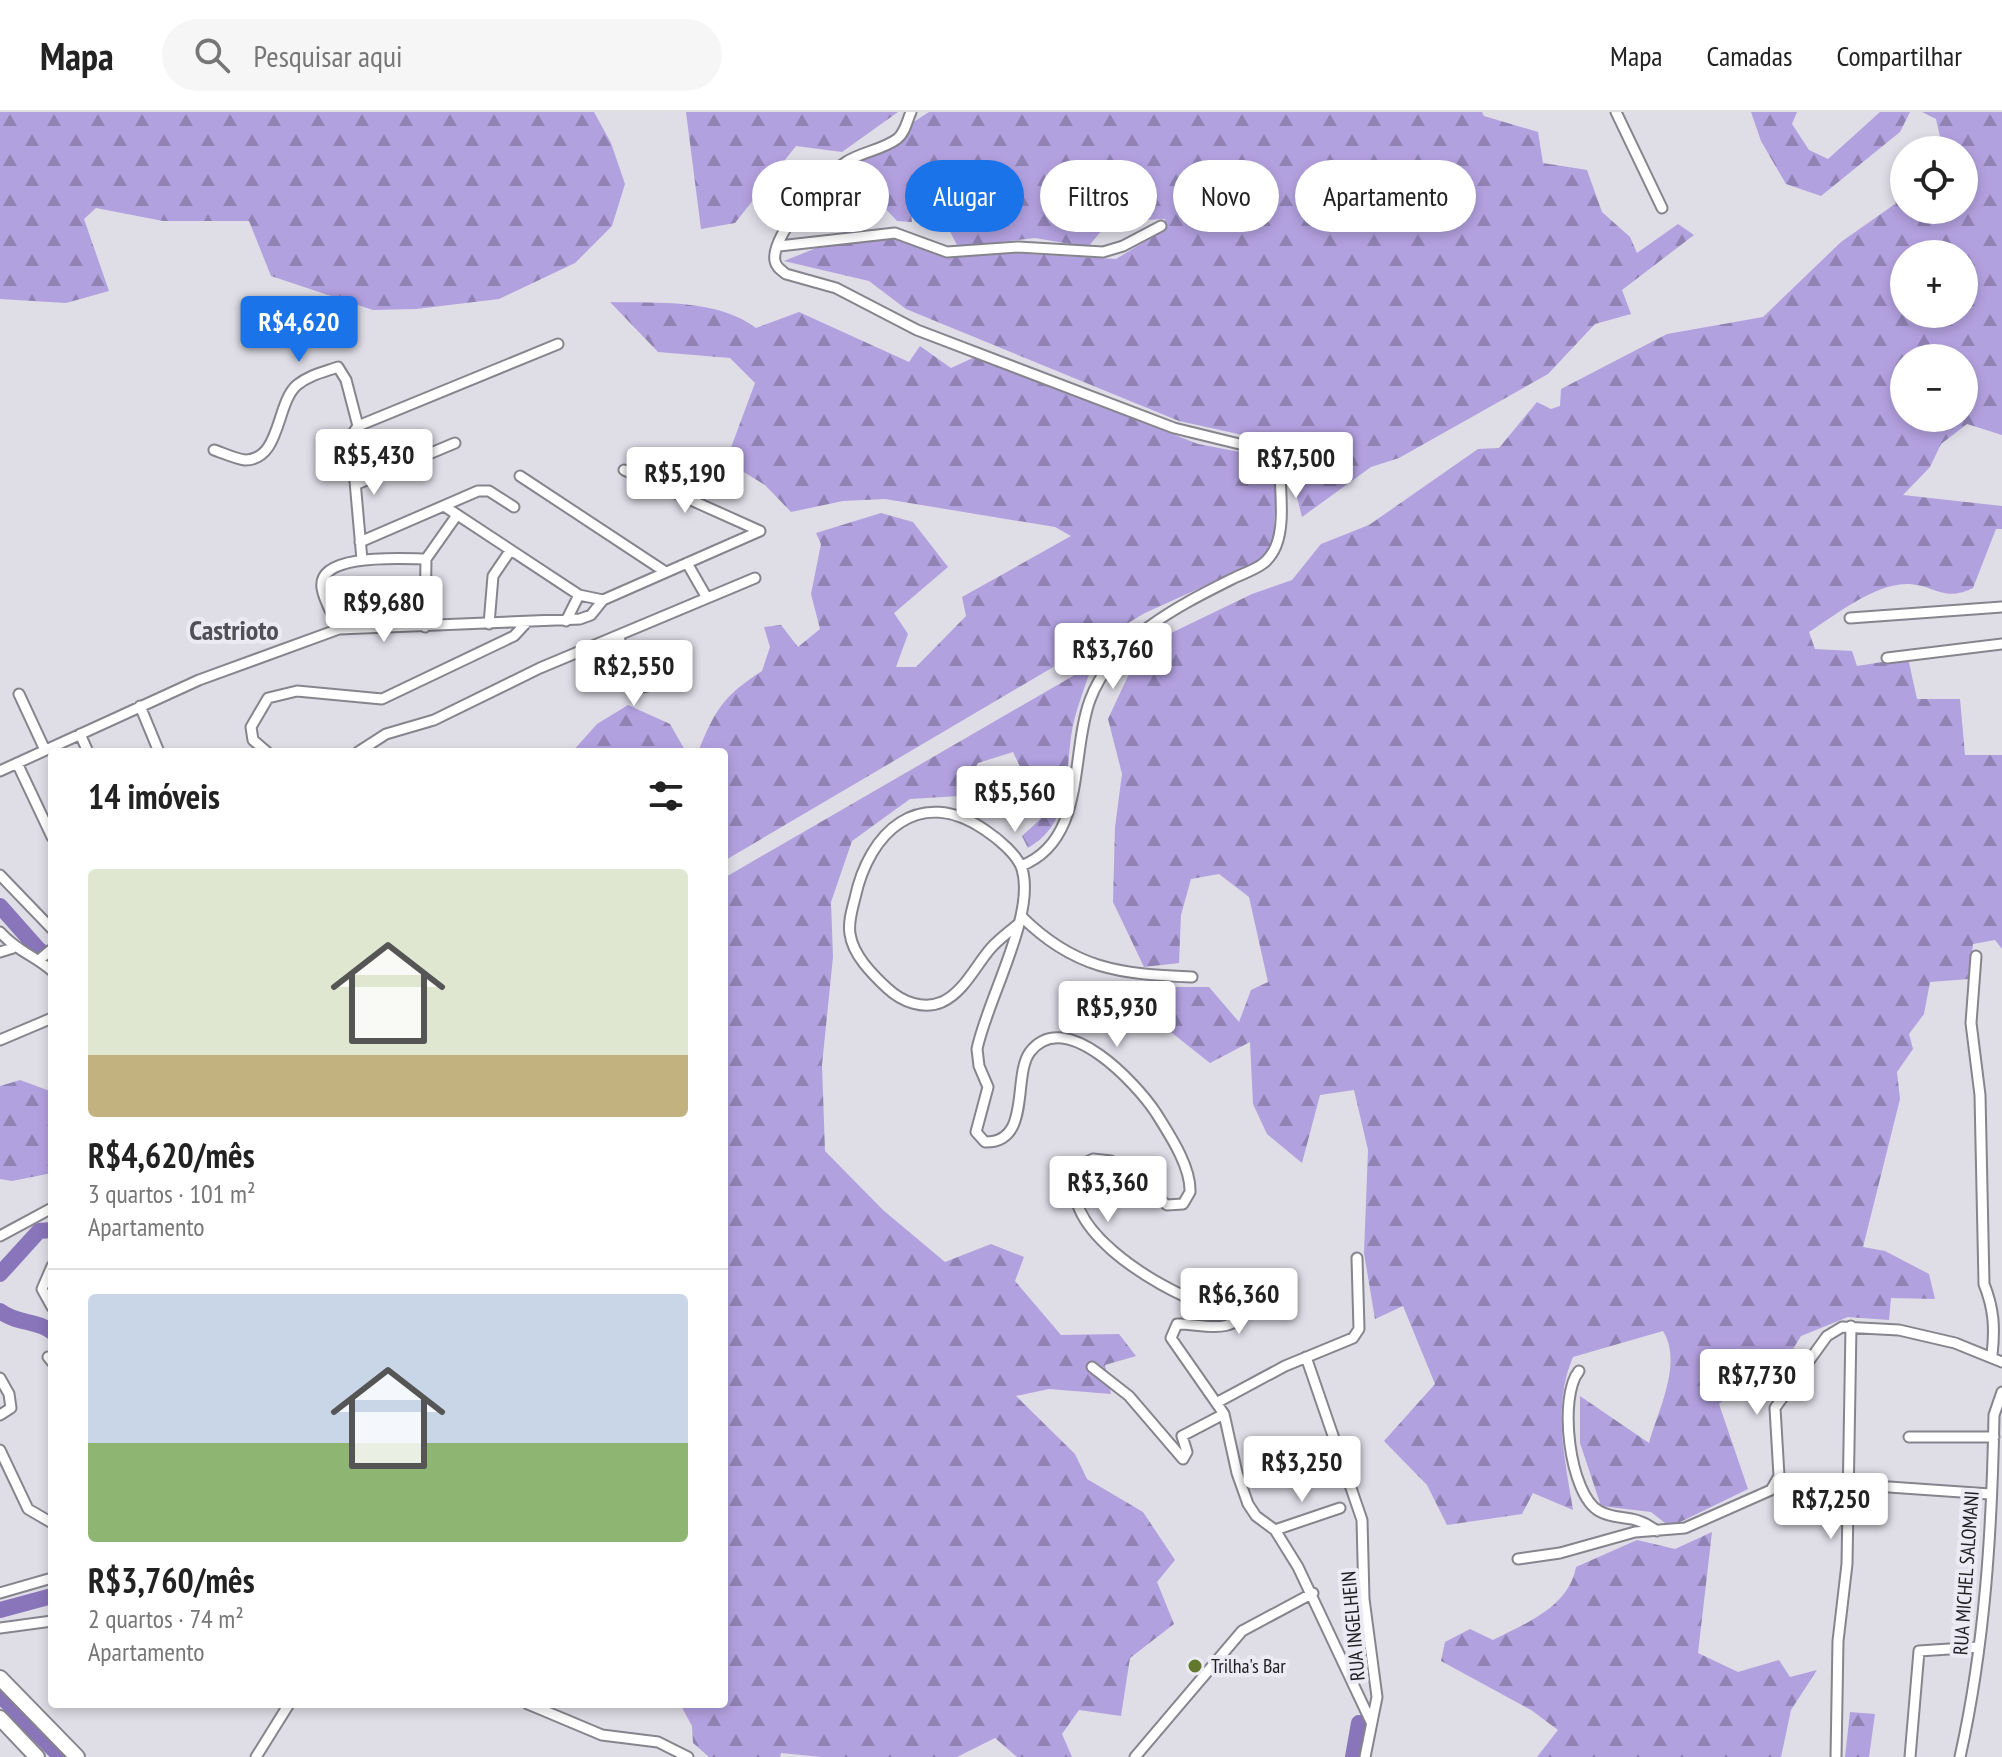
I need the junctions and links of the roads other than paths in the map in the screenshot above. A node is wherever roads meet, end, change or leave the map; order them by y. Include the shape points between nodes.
1 (911, 112) edge
2 (1616, 112) edge
3 (1662, 208) dead end
4 (1161, 226) dead end
5 (779, 246) junction
6 (558, 344) dead end
7 (358, 426) junction
8 (455, 443) dead end
9 (214, 450) dead end
10 (624, 470) dead end
11 (520, 476) dead end
12 (357, 484) junction
13 (444, 506) junction
14 (514, 507) dead end
15 (457, 515) junction
16 (360, 542) junction
17 (510, 551) junction
18 (426, 559) junction
19 (362, 560) junction
20 (687, 563) junction
21 (664, 571) junction
22 (755, 578) dead end
23 (579, 595) junction
24 (707, 598) junction
25 (603, 600) junction
26 (2002, 607) edge
27 (1850, 618) dead end
28 (566, 621) junction
29 (527, 622) junction
30 (489, 624) junction
31 (425, 627) junction
32 (339, 629) junction
33 (619, 637) junction
34 (2002, 644) edge
35 (1887, 658) dead end
36 (648, 686) dead end
37 (19, 694) dead end
38 (140, 706) junction
39 (80, 734) junction
40 (49, 748) edge
41 (86, 748) edge
42 (157, 748) edge
43 (262, 748) edge
44 (364, 748) edge
45 (48, 749) edge
46 (45, 750) junction
47 (17, 763) junction
48 (0, 771) edge
49 (48, 829) edge
50 (1021, 866) junction
51 (0, 875) edge
52 (1019, 920) junction
53 (48, 924) edge
54 (0, 932) edge
55 (13, 948) junction
56 (0, 952) edge
57 (48, 953) edge
58 (1976, 956) dead end
59 (41, 959) junction
60 (48, 967) edge
61 (1192, 977) dead end
62 (48, 1020) edge
63 (0, 1040) edge
64 (48, 1210) edge
65 (0, 1236) edge
66 (1357, 1258) dead end
67 (48, 1275) edge
68 (48, 1300) edge
69 (1851, 1326) junction
70 (1992, 1355) junction
71 (1306, 1357) junction
72 (2002, 1362) edge
73 (1092, 1367) dead end
74 (1579, 1371) dead end
75 (0, 1378) edge
76 (2002, 1392) edge
77 (1218, 1402) junction
78 (1224, 1414) junction
79 (0, 1415) edge
80 (1909, 1437) dead end
81 (1994, 1437) junction
82 (0, 1450) edge
83 (1889, 1487) dead end
84 (1990, 1494) junction
85 (1340, 1508) dead end
86 (48, 1521) edge
87 (1275, 1530) junction
88 (1657, 1531) junction
89 (1988, 1551) junction
90 (2002, 1552) edge
91 (1518, 1559) dead end
92 (48, 1579) edge
93 (0, 1593) edge
94 (1313, 1593) junction
95 (48, 1622) edge
96 (0, 1628) edge
97 (1979, 1647) junction
98 (0, 1678) edge
99 (287, 1708) edge
100 (538, 1708) edge
101 (0, 1718) edge
102 (43, 1722) junction
103 (1371, 1722) junction
104 (24, 1743) junction
105 (37, 1757) edge
106 (77, 1757) edge
107 (256, 1757) edge
108 (688, 1757) edge
109 (1135, 1757) edge
110 (1365, 1757) edge
111 (1836, 1757) edge
112 (1910, 1757) edge
113 (1960, 1757) edge

1 - 5 street via 896,139 847,161 818,187
2 - 3 street
4 - 5 street via 1103,252 1018,247 947,252 887,233
5 - 50 street via 774,260 786,274 836,288 917,330 1174,428 1264,450 1280,468 1279,534 1268,562 1155,622 1116,655 1089,701 1073,791 1058,834 1033,862
6 - 7 street
7 - 9 street via 338,367 295,387 273,438 258,456 245,460
7 - 12 street via 351,436
8 - 12 street
10 - 20 street via 760,531
11 - 21 street
12 - 16 street
13 - 14 street via 484,490
13 - 15 street
13 - 16 street
15 - 17 street
15 - 18 street
16 - 19 street
17 - 23 street
17 - 30 street via 493,576
18 - 19 street
18 - 31 street
19 - 32 street via 336,567 322,580
20 - 21 street
20 - 24 street
21 - 25 street
22 - 24 street
23 - 25 street
23 - 28 street
24 - 33 street
25 - 28 street via 591,615
26 - 27 street
28 - 29 street
29 - 30 street
29 - 43 street via 514,636 382,699 297,691 268,698 251,727 253,740
30 - 31 street
31 - 32 street
32 - 38 street
33 - 36 street via 633,689
33 - 44 street via 540,668 434,720 386,734
34 - 35 street
37 - 46 street
38 - 39 street
38 - 42 street
39 - 40 street
39 - 41 street
45 - 46 street
46 - 47 street
47 - 48 street
47 - 49 street
50 - 52 street via 1025,896
50 - 52 street via 973,822 939,813 906,817 892,825 869,856 849,925 860,958 879,980 895,995 928,1005 944,1001 963,985
51 - 53 street
52 - 61 street via 1069,954 1138,975
52 - 77 street via 977,1049 988,1087 976,1132 985,1142 1000,1140 1008,1132 1018,1110 1027,1056 1048,1038 1090,1048 1139,1090 1187,1172 1189,1198 1178,1207 1167,1205 1101,1158 1081,1165 1074,1190 1099,1240 1124,1260 1207,1305 1244,1303 1244,1312 1220,1327 1177,1324 1170,1334
54 - 55 street
55 - 56 street
55 - 59 street
57 - 59 street
58 - 70 street via 1971,1023 1980,1095 1984,1284 1995,1329
59 - 60 street
62 - 63 street
64 - 65 street
66 - 71 street via 1359,1329 1346,1343
67 - 68 street via 42,1289
69 - 70 street via 1899,1330
69 - 88 street via 1827,1336 1775,1408 1777,1484 1685,1528
69 - 111 street via 1847,1564 1838,1641
70 - 72 street
71 - 77 street
71 - 103 street, RUA INGELHEIN via 1362,1520 1364,1599 1377,1697
73 - 78 street via 1129,1396 1183,1459 1187,1452 1182,1436
74 - 88 street via 1572,1389 1569,1437 1583,1495 1601,1513 1635,1517
75 - 79 street via 11,1408
76 - 81 street, RUA MICHEL SALOMANI
77 - 78 street
78 - 87 street via 1248,1504
80 - 81 street
81 - 84 street, RUA MICHEL SALOMANI
82 - 86 street via 28,1509
83 - 84 street
84 - 89 street, RUA MICHEL SALOMANI
85 - 87 street
87 - 94 street
88 - 91 street
89 - 90 street
89 - 97 street, RUA MICHEL SALOMANI
92 - 93 street
94 - 103 street
94 - 109 street via 1242,1631
95 - 96 street
97 - 112 street via 1919,1651
97 - 113 street, RUA MICHEL SALOMANI
98 - 102 main road
99 - 107 street
100 - 108 street via 602,1735 658,1742
101 - 104 main road
102 - 104 main road
102 - 106 main road
103 - 110 street, RUA INGELHEIN
104 - 105 main road

